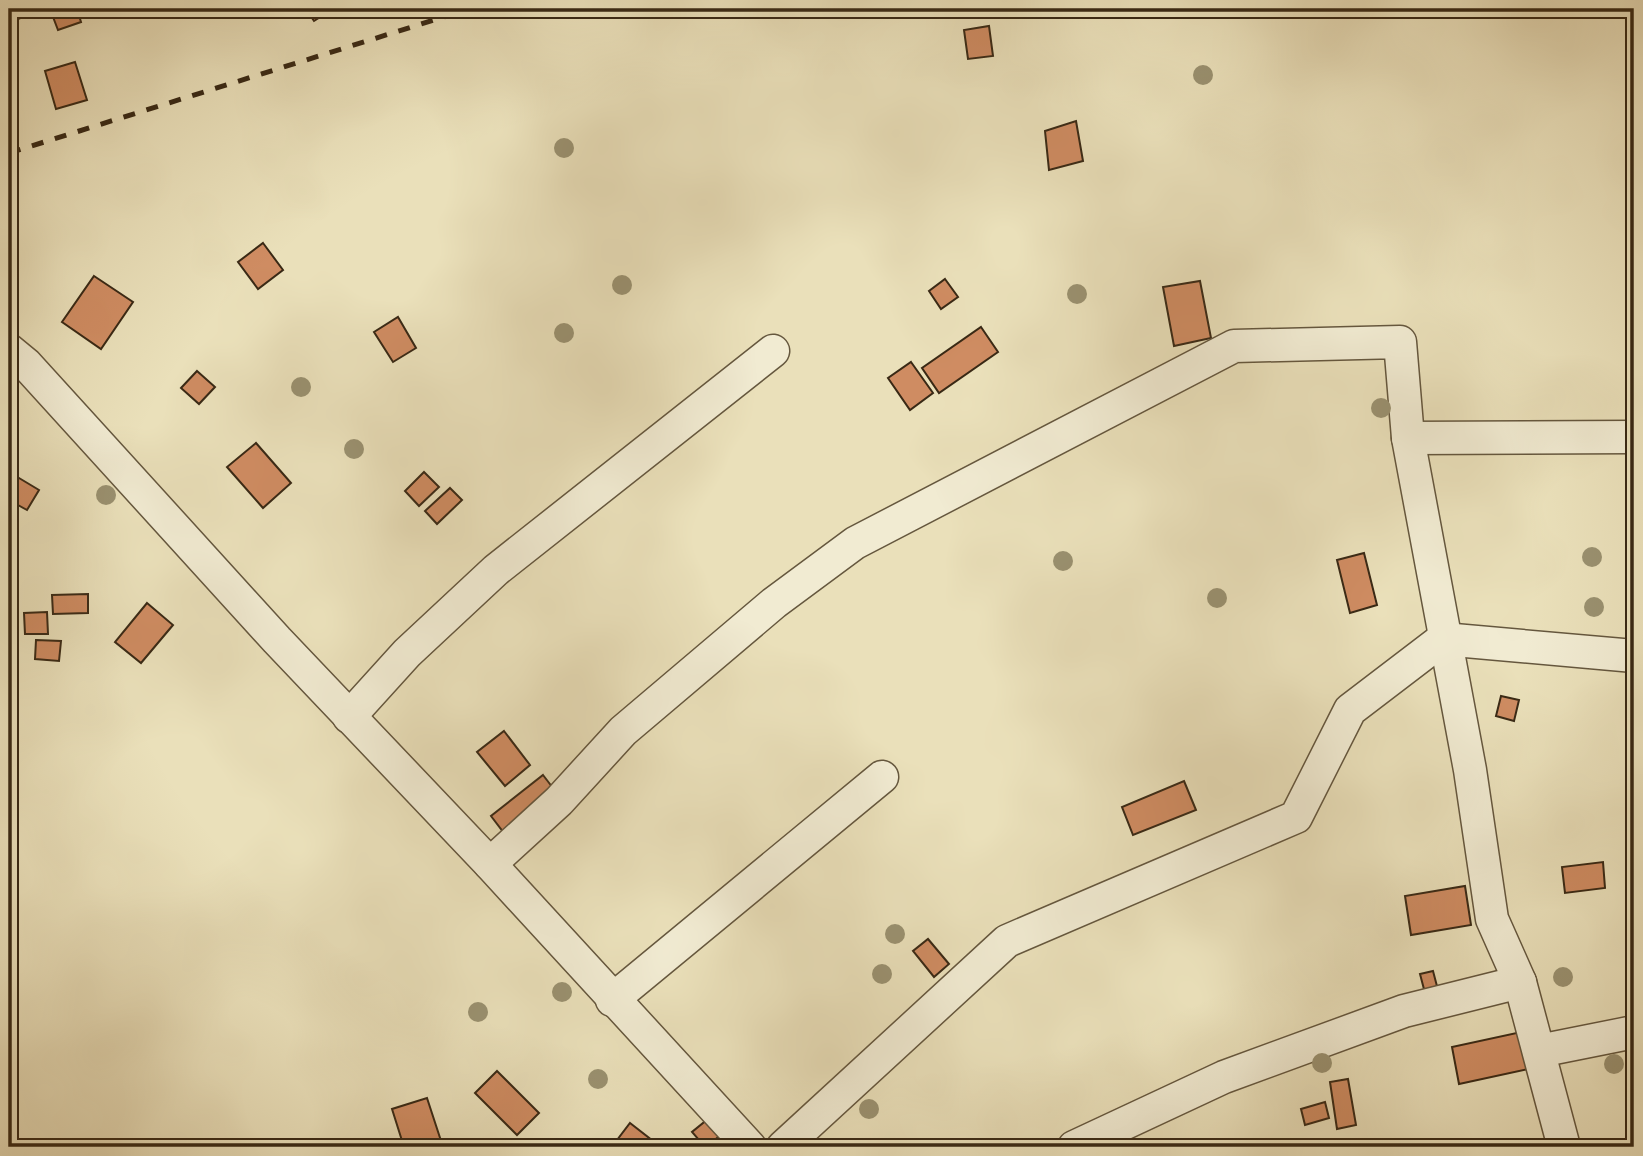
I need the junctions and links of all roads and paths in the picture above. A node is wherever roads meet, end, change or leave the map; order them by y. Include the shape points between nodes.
1 (9, 350) edge
2 (773, 351) dead end
3 (1634, 437) edge
4 (1408, 438) junction
5 (1443, 639) junction
6 (1634, 656) edge
7 (349, 717) junction
8 (882, 777) dead end
9 (490, 864) junction
10 (1520, 982) junction
11 (612, 1000) junction
12 (1634, 1032) edge
13 (1539, 1051) junction
14 (750, 1147) edge
15 (783, 1147) edge
16 (1074, 1147) edge
17 (1564, 1147) edge

1 - 7 street via 26,363
2 - 7 street via 496,570 407,653
3 - 4 street
4 - 5 street
4 - 9 street via 1400,342 1234,346 855,543 774,603 623,731 559,801
5 - 6 street
5 - 10 street via 1470,770 1492,919
5 - 15 street via 1350,710 1296,817 1007,941
7 - 9 street
8 - 11 street
9 - 11 street
10 - 13 street
10 - 16 street via 1378,1020 1224,1077
11 - 14 street
12 - 13 street
13 - 17 street

